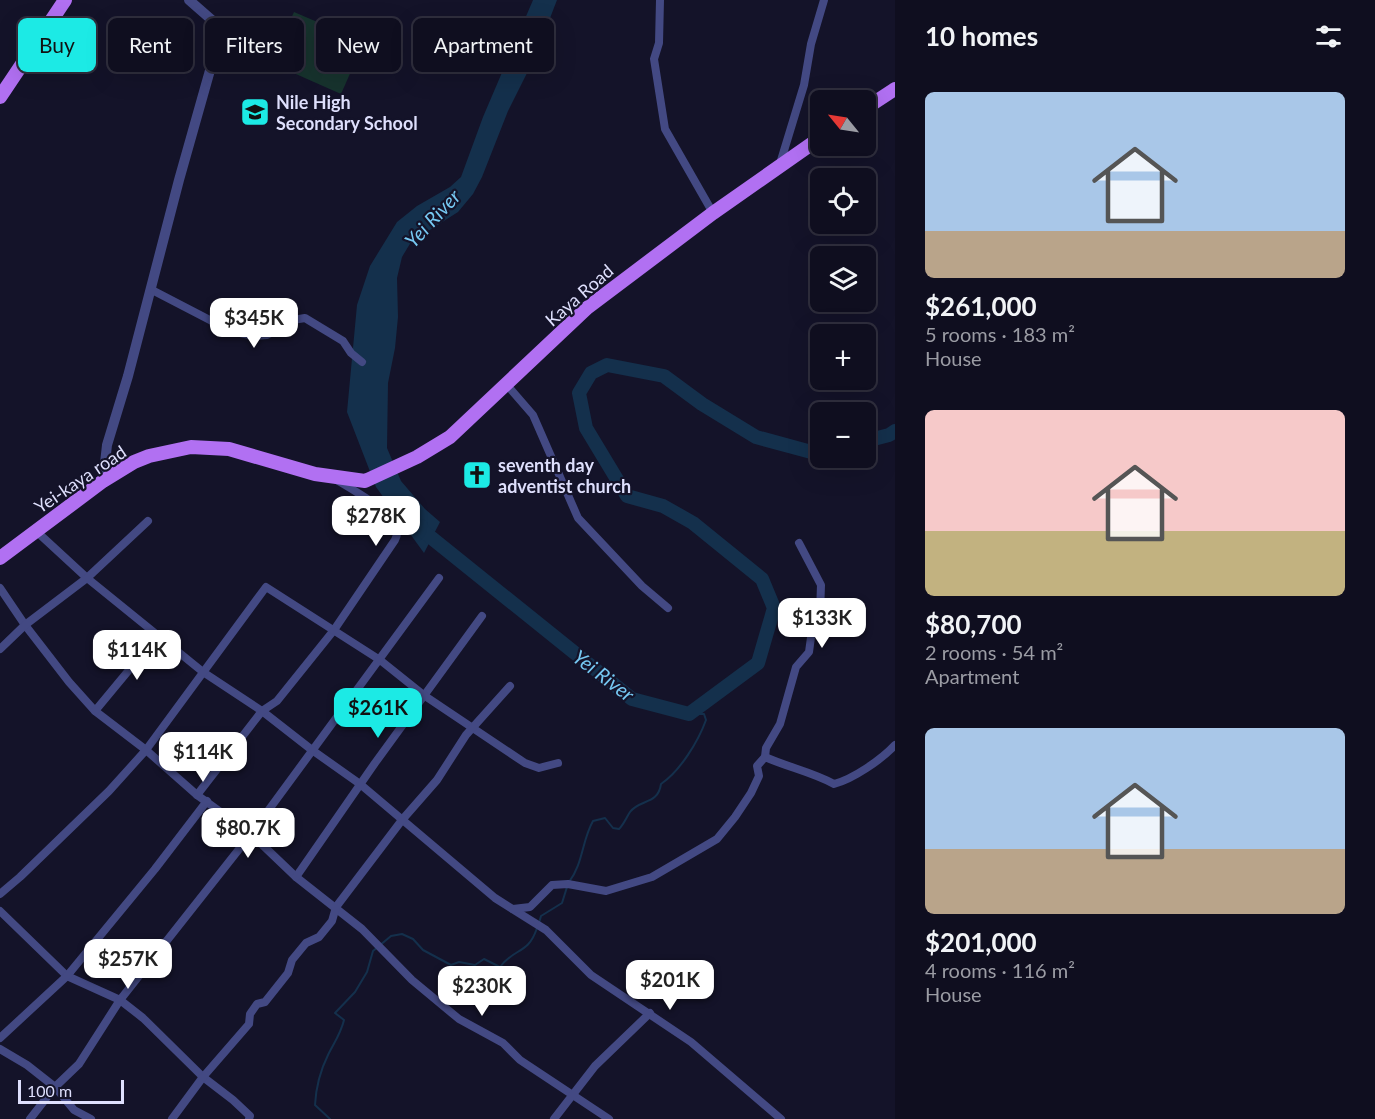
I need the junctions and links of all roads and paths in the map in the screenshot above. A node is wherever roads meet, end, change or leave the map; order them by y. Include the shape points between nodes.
1 (65, 0) edge
2 (189, 0) edge
3 (660, 0) edge
4 (824, 0) edge
5 (895, 89) edge
6 (0, 98) edge
7 (876, 101) edge
8 (810, 145) edge
9 (779, 166) junction
10 (713, 213) junction
11 (152, 290) junction
12 (362, 362) dead end
13 (507, 385) junction
14 (332, 477) junction
15 (103, 481) junction
16 (365, 481) joint
17 (148, 521) dead end
18 (36, 531) junction
19 (800, 543) dead end
20 (0, 558) edge
21 (87, 578) junction
22 (439, 578) dead end
23 (0, 588) edge
24 (668, 608) dead end
25 (482, 615) dead end
26 (25, 625) junction
27 (334, 630) junction
28 (158, 635) junction
29 (0, 649) edge
30 (380, 660) junction
31 (203, 672) junction
32 (510, 686) dead end
33 (425, 696) junction
34 (95, 711) junction
35 (262, 711) junction
36 (471, 729) junction
37 (895, 745) edge
38 (146, 750) junction
39 (312, 750) junction
40 (765, 757) junction
41 (558, 763) dead end
42 (360, 784) junction
43 (197, 795) junction
44 (207, 801) junction
45 (402, 820) junction
46 (251, 834) junction
47 (296, 877) junction
48 (0, 894) edge
49 (336, 907) junction
50 (513, 909) junction
51 (0, 911) edge
52 (67, 976) junction
53 (120, 1000) junction
54 (650, 1013) junction
55 (0, 1038) edge
56 (0, 1049) edge
57 (203, 1077) junction
58 (55, 1087) junction
59 (573, 1095) junction
60 (30, 1119) edge
61 (91, 1119) edge
62 (172, 1119) edge
63 (249, 1119) edge
64 (554, 1119) edge
65 (609, 1119) edge
66 (781, 1119) edge

1 - 6 main road
2 - 11 street via 213,21 218,42 178,180
3 - 10 street via 659,43 654,59 665,129
4 - 9 street
5 - 7 main road
8 - 9 main road, Kaya Road
9 - 10 main road, Kaya Road
10 - 13 main road, Kaya Road via 587,308
11 - 12 street via 231,331 254,336 267,335 293,320 305,318 343,341
11 - 15 street via 107,445
13 - 16 main road, Kaya Road via 450,437
13 - 24 street via 532,415 578,518
14 - 15 main road, Yei-kaya road via 229,449 200,447 149,456
14 - 16 main road, Yei-kaya road
14 - 27 street via 373,503 397,527 395,540
15 - 18 main road, Yei-kaya road
17 - 21 street
18 - 20 main road, Yei-kaya road
18 - 21 street
19 - 40 street via 821,585 820,614 808,652 796,667 780,724
21 - 26 street
21 - 28 street
22 - 30 street
23 - 26 street
25 - 33 street
26 - 29 street
26 - 34 street
27 - 30 street
27 - 31 street via 266,587
27 - 35 street via 277,701
28 - 31 street
28 - 34 street
30 - 33 street
30 - 39 street
31 - 35 street
31 - 38 street
32 - 36 street
33 - 36 street
33 - 42 street
34 - 38 street
35 - 39 street
35 - 43 street
36 - 41 street via 533,767
36 - 45 street via 437,780
37 - 40 street via 834,784
38 - 43 street
38 - 48 street
39 - 42 street
39 - 46 street
40 - 50 street via 758,766 759,776 751,793 717,839 652,877 606,891 552,885 530,908
42 - 45 street
42 - 47 street
43 - 44 street
44 - 46 street
44 - 52 street
45 - 49 street
45 - 50 street
46 - 47 street
46 - 53 street
47 - 49 street
49 - 57 street via 332,921 319,937 306,943 266,1002 257,1004 249,1024
49 - 59 street via 459,1019 503,1043 520,1060
50 - 54 street via 538,925 591,975
51 - 52 street
52 - 53 street
52 - 55 street
53 - 57 street
53 - 58 street via 79,1064
54 - 59 street via 595,1066
54 - 66 street via 691,1042
56 - 58 street
57 - 62 street
57 - 63 street via 233,1100
58 - 60 street
58 - 61 street via 74,1110
59 - 64 street
59 - 65 street

